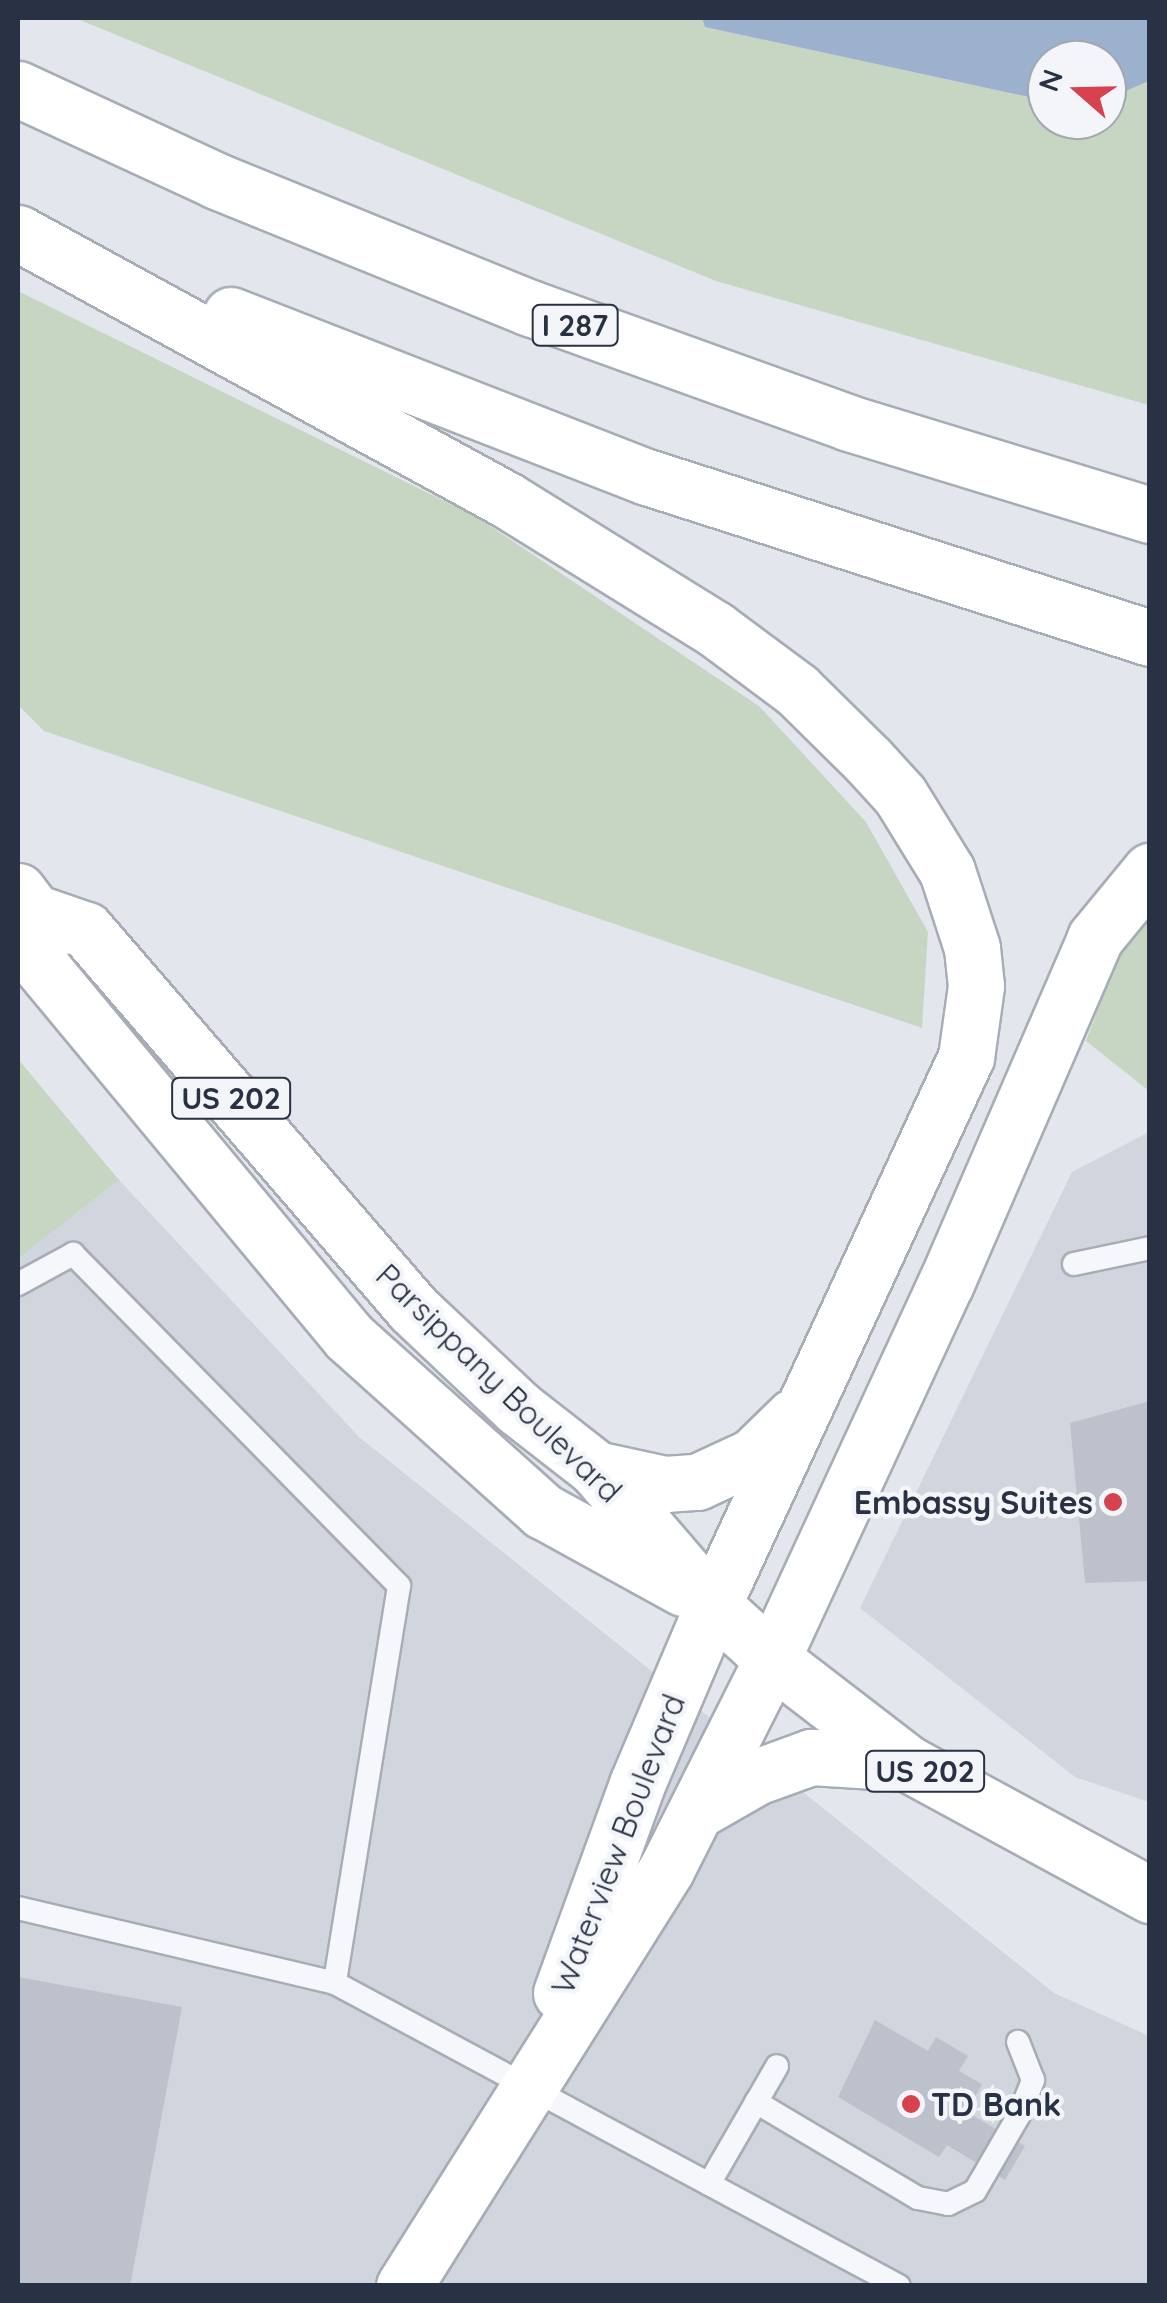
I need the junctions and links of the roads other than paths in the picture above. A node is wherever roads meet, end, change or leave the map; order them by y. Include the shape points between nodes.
1 (18, 89) edge
2 (18, 222) edge
3 (18, 233) edge
4 (849, 423) junction
5 (1150, 481) edge
6 (1150, 515) edge
7 (1150, 638) edge
8 (1150, 872) edge
9 (26, 902) edge
10 (1150, 1248) edge
11 (1074, 1264) dead end
12 (18, 1284) edge
13 (810, 1400) junction
14 (596, 1469) junction
15 (713, 1604) junction
16 (772, 1659) junction
17 (907, 1763) junction
18 (702, 1808) junction
19 (1150, 1895) edge
20 (18, 1908) edge
21 (335, 1983) junction
22 (1018, 2042) dead end
23 (778, 2066) dead end
24 (527, 2086) junction
25 (756, 2102) junction
26 (710, 2184) junction
27 (404, 2286) edge
28 (899, 2286) edge

1 - 4 main road, I 287 via 408,260
2 - 7 main road via 188,298 612,464 812,535
3 - 13 main road, Waterview Boulevard via 620,566 797,690 900,795 962,910 976,986 973,1023 952,1095
4 - 5 main road
4 - 6 main road, I 287
8 - 16 main road, Waterview Boulevard via 1095,938 946,1283
9 - 14 main road, Parsippany Boulevard / US 202 via 86,930 412,1308 518,1408
9 - 15 main road, Parsippany Boulevard / US 202 via 41,966 349,1337 543,1511
10 - 11 lane
12 - 21 lane via 73,1254 399,1586
13 - 14 main road via 753,1456 697,1482 665,1484
13 - 15 main road, Waterview Boulevard
14 - 15 main road, Parsippany Boulevard / US 202
15 - 16 main road, Parsippany Boulevard / US 202
15 - 24 main road, Waterview Boulevard via 636,1784
16 - 17 main road, Parsippany Boulevard / US 202
16 - 18 main road, Waterview Boulevard
17 - 18 main road via 811,1757 756,1776
17 - 19 main road, Parsippany Boulevard / US 202
18 - 24 main road, Waterview Boulevard
20 - 21 lane
21 - 24 lane
22 - 25 lane via 1033,2080 974,2191 948,2204 918,2198
23 - 25 lane
24 - 26 lane
24 - 27 main road, Waterview Boulevard
25 - 26 lane
26 - 28 lane

